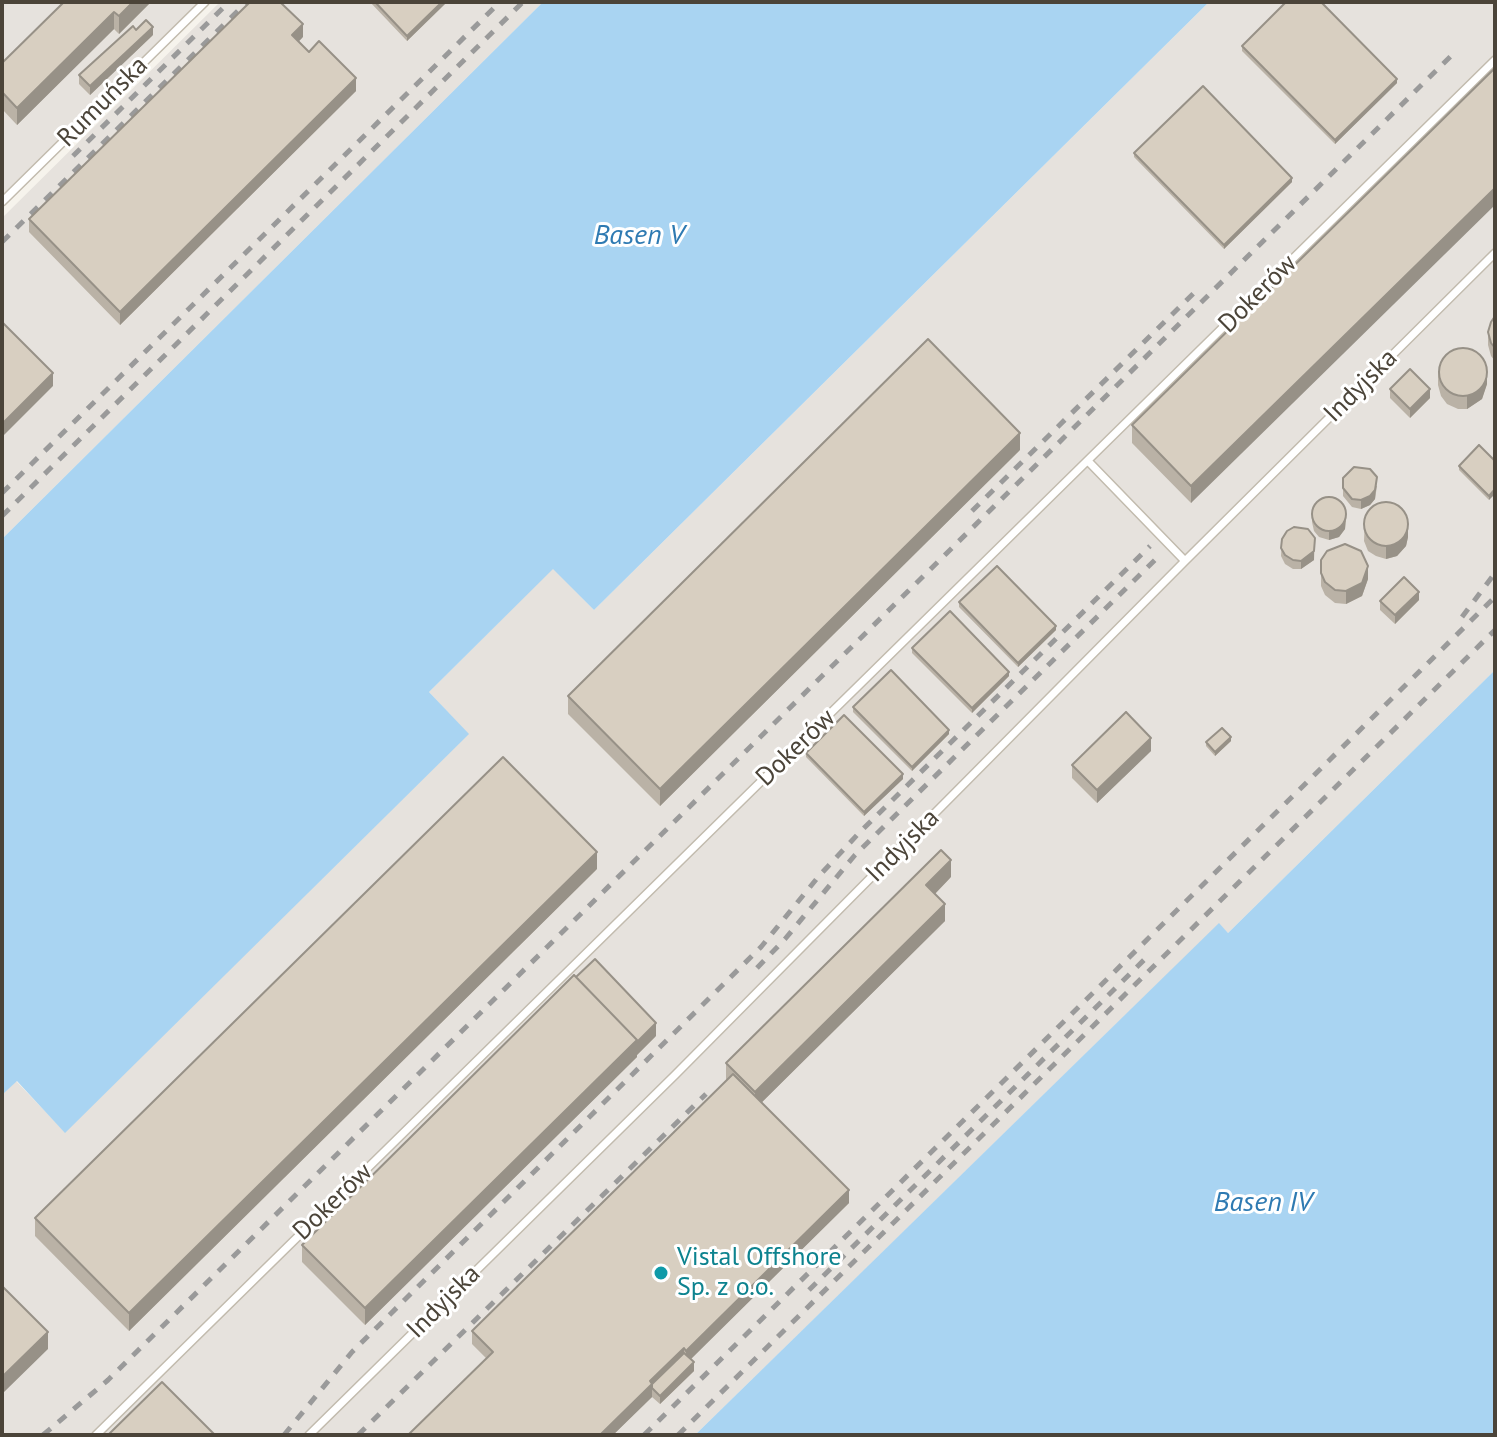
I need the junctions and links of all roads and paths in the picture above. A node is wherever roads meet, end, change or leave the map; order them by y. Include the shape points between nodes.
1 (205, 2) edge
2 (1495, 60) edge
3 (2, 202) edge
4 (1495, 253) edge
5 (1088, 461) junction
6 (1185, 561) junction
7 (96, 1435) edge
8 (309, 1435) edge

1 - 3 lane, Rumuńska
2 - 5 lane, Dokerów
4 - 6 lane, Indyjska
5 - 6 lane
5 - 7 lane, Dokerów
6 - 8 lane, Indyjska

